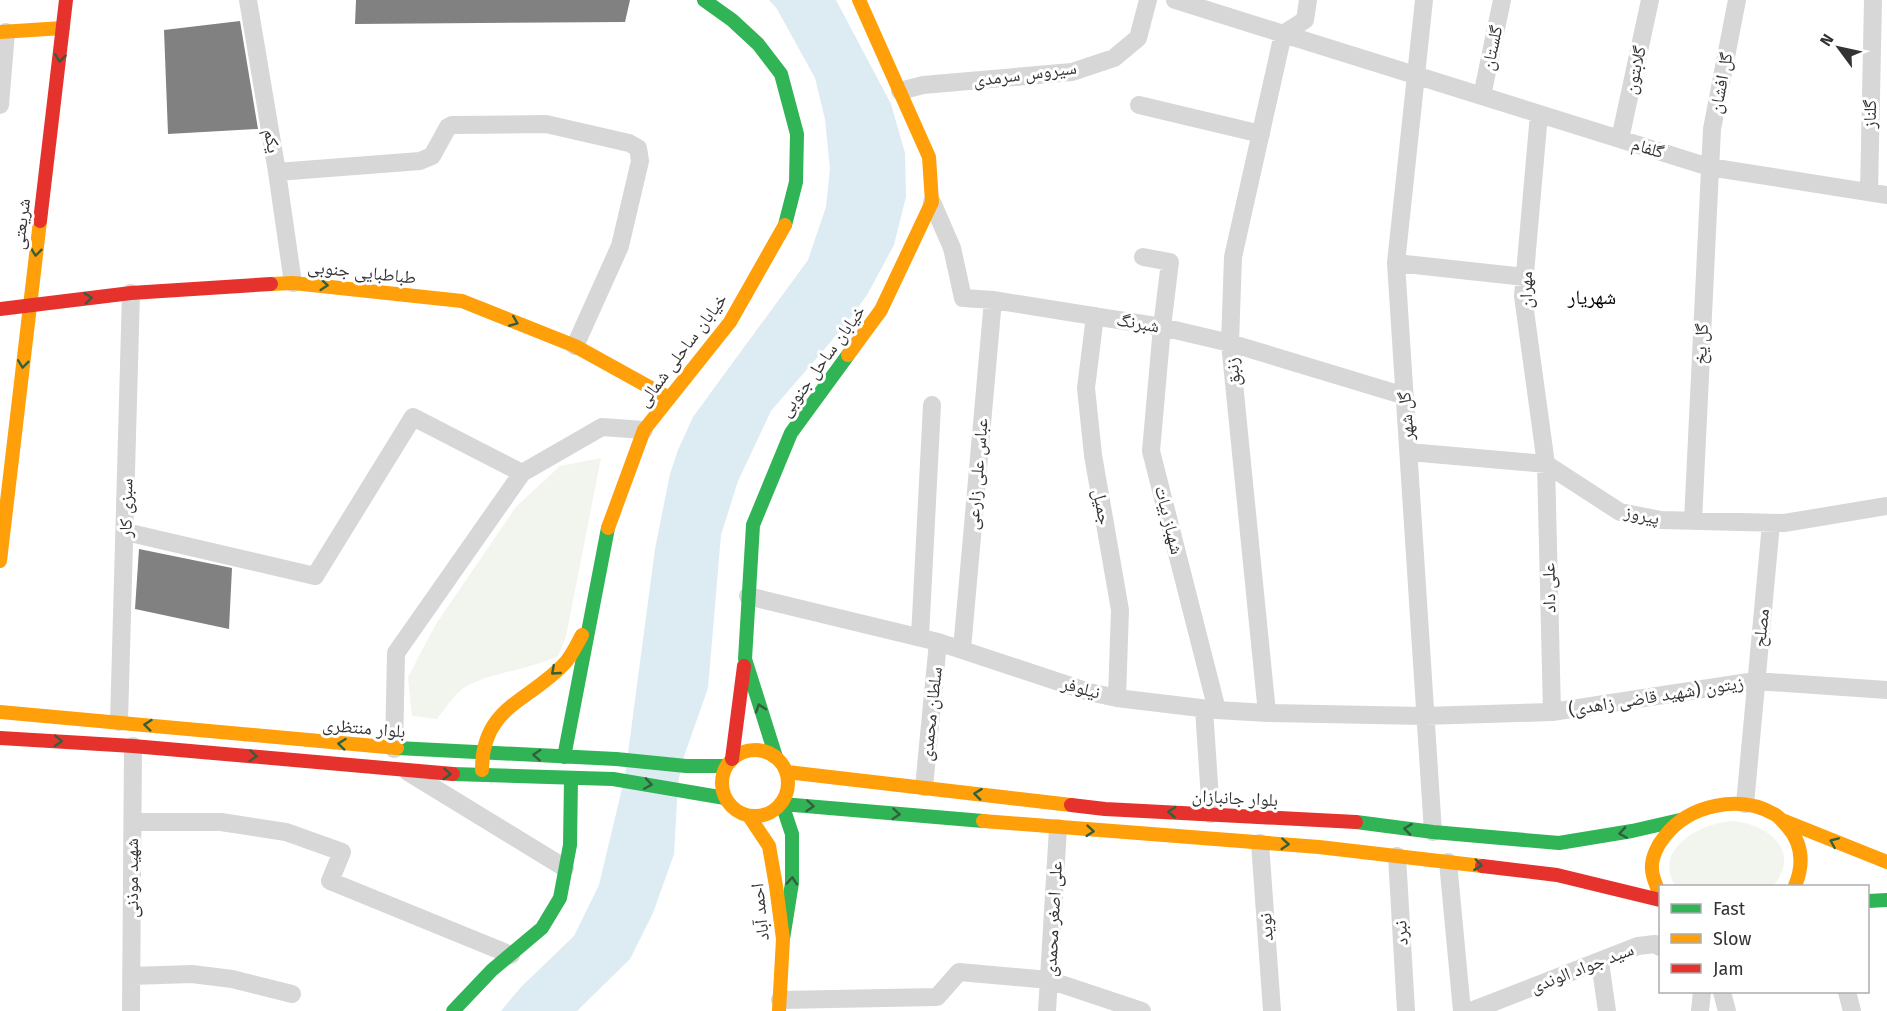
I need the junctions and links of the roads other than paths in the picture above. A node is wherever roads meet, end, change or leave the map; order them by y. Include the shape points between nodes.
1 (66, 0) edge
2 (248, 0) edge
3 (704, 0) edge
4 (859, 0) edge
5 (1148, 0) edge
6 (1175, 0) edge
7 (1308, 0) edge
8 (1424, 0) edge
9 (1502, 0) edge
10 (1650, 0) edge
11 (1737, 0) edge
12 (1872, 0) edge
13 (63, 28) junction
14 (3, 32) edge
15 (1283, 34) junction
16 (1416, 75) junction
17 (900, 91) junction
18 (1482, 96) junction
19 (0, 105) edge
20 (1139, 105) dead end
21 (1539, 114) junction
22 (1260, 134) junction
23 (1620, 140) junction
24 (1709, 167) junction
25 (278, 172) junction
26 (1878, 194) edge
27 (932, 202) junction
28 (1143, 257) dead end
29 (1396, 263) junction
30 (1525, 277) junction
31 (293, 283) junction
32 (131, 293) junction
33 (993, 300) junction
34 (30, 306) junction
35 (0, 309) edge
36 (1095, 316) junction
37 (1162, 327) junction
38 (1230, 343) junction
39 (575, 346) junction
40 (1405, 396) junction
41 (669, 398) junction
42 (932, 405) dead end
43 (644, 430) junction
44 (1408, 452) junction
45 (1546, 464) junction
46 (522, 473) junction
47 (1887, 507) edge
48 (1693, 521) junction
49 (1771, 524) junction
50 (126, 532) junction
51 (0, 561) edge
52 (748, 596) junction
53 (588, 624) junction
54 (920, 637) junction
55 (938, 642) junction
56 (962, 649) junction
57 (745, 659) junction
58 (1755, 681) junction
59 (1887, 690) edge
60 (1118, 698) junction
61 (1210, 710) junction
62 (0, 712) edge
63 (1552, 712) junction
64 (1267, 714) junction
65 (1424, 716) junction
66 (119, 722) junction
67 (0, 738) edge
68 (133, 746) junction
69 (394, 748) junction
70 (482, 753) junction
71 (564, 757) junction
72 (776, 757) junction
73 (729, 763) junction
74 (406, 771) junction
75 (787, 772) junction
76 (482, 776) junction
77 (571, 779) junction
78 (924, 787) junction
79 (725, 798) junction
80 (782, 804) junction
81 (1745, 804) junction
82 (1211, 814) junction
83 (749, 816) junction
84 (1680, 820) junction
85 (1782, 820) junction
86 (133, 822) junction
87 (1058, 828) junction
88 (1433, 832) junction
89 (1260, 843) junction
90 (1396, 856) junction
91 (1448, 861) junction
92 (1887, 862) edge
93 (565, 868) junction
94 (1795, 885) edge
95 (1659, 895) edge
96 (1659, 898) edge
97 (1887, 900) edge
98 (1869, 901) edge
99 (783, 939) junction
100 (1659, 946) edge
101 (511, 956) junction
102 (1600, 962) junction
103 (131, 976) junction
104 (1049, 980) junction
105 (292, 993) dead end
106 (1702, 993) edge
107 (1722, 993) edge
108 (1847, 993) edge
109 (780, 1006) edge
110 (131, 1011) edge
111 (453, 1011) edge
112 (1047, 1011) edge
113 (1142, 1011) edge
114 (1272, 1011) edge
115 (1406, 1011) edge
116 (1462, 1011) edge
117 (1471, 1011) edge
118 (1607, 1011) edge
119 (1700, 1011) edge
120 (1727, 1011) edge
121 (1852, 1011) edge

1 - 13 main road, شریعتی
2 - 25 street, یکم
3 - 41 main road, خیابان ساحلی شمالی via 758,44 781,74 796,134 796,182 785,226 730,322
4 - 17 main road
5 - 17 street, سیروس سرمدی via 1138,38 1114,58 1072,72 923,85
6 - 15 street
7 - 15 street via 1305,20
8 - 16 street, گل شهر
9 - 18 street, گلستان
10 - 23 street, گلابتون
11 - 24 street, گل افشان via 1712,129
12 - 26 street, گلناز
13 - 14 main road
13 -> 34 main road, شریعتی
14 - 19 street
15 - 16 street
15 - 22 street, زنبق
16 - 18 street, گلفام
16 - 29 street, گل شهر
17 - 27 main road via 928,157
18 - 21 street, گلفام
20 - 22 street
21 - 23 street, گلفام
21 - 30 street, مهران
22 - 38 street, زنبق via 1233,257
23 - 24 street, گلفام
24 - 26 street, گلفام
24 - 48 street, گل یخ
25 - 31 street, یکم
25 - 39 street via 420,161 432,156 452,125 546,124 638,148 640,161 620,246
27 - 33 street, شبرنگ via 952,248 963,298
27 - 52 main road, خیابان ساحل جنوبی via 881,310 791,433 753,525
28 - 37 street, شهباز بیات via 1170,262
29 - 30 street
29 - 40 street, گل شهر
30 - 45 street, مهران via 1523,296
31 - 32 main road, طباطبایی جنوبی
31 -> 39 main road, طباطبایی جنوبی via 462,301
34 -> 32 main road, طباطبایی جنوبی
32 - 50 street, سبزی کار
33 - 36 street, شبرنگ
33 - 56 street, عباس علی زارعی
34 - 35 main road, طباطبایی جنوبی
34 -> 51 main road, شریعتی
36 - 37 street, شبرنگ
36 - 60 street, جمیل via 1086,388 1093,455 1120,610
37 - 38 street, شبرنگ
37 - 61 street, شهباز بیات via 1151,451
38 - 40 street, شبرنگ
38 - 64 street, زنبق
39 - 41 main road, طباطبایی جنوبی
40 - 44 street, گل شهر
41 - 43 main road, خیابان ساحلی شمالی
42 - 54 street
43 - 46 street via 602,427
43 - 53 main road, خیابان ساحلی شمالی via 609,524
44 - 45 street, پیروز
44 - 65 street, گل شهر
45 - 48 street, پیروز via 1620,512
45 - 63 street, علی داد
46 - 50 street via 412,417 315,576
46 - 69 street via 396,653
47 - 49 street, پیروز
48 - 49 street, پیروز
49 - 58 street, مصلح
50 - 66 street, سبزی کار
52 - 54 street, نیلوفر
52 - 57 main road, خیابان ساحل جنوبی
53 -> 70 main road via 566,662 497,719
53 - 71 main road, خیابان ساحلی شمالی
54 - 55 street, نیلوفر
55 - 56 street, نیلوفر
55 - 78 street, سلطان محمدی
56 - 60 street, نیلوفر via 1060,683
72 -> 57 main road, خیابان ساحل جنوبی
57 - 73 main road
58 - 59 street, زیتون (شهید قاضی زاهدی)
58 - 63 street, زیتون (شهید قاضی زاهدی)
58 - 81 street, مصلح
60 - 61 street, نیلوفر
61 - 64 street, نیلوفر
61 - 82 street, شهباز بیات
62 - 66 main road, بلوار منتظری
63 - 65 street, زیتون (شهید قاضی زاهدی)
64 - 65 street, نیلوفر
65 - 88 street, گل شهر
69 -> 66 main road, بلوار منتظری
67 -> 68 main road
68 -> 74 main road
68 - 86 street, شهید موذنی
69 - 70 main road, بلوار منتظری
71 -> 70 main road, بلوار منتظری
70 - 76 main road
71 - 73 main road, بلوار منتظری via 686,766
72 - 73 main road via 749,750
72 - 75 main road
73 - 79 main road via 722,782
74 -> 76 main road
74 - 93 street
75 - 78 main road, بلوار جانبازان
75 - 80 main road via 789,783
76 - 77 main road
77 -> 79 main road via 613,779
77 - 93 main road via 570,845
82 -> 78 main road, بلوار جانبازان via 1105,809
79 - 83 main road via 739,813
80 - 83 main road via 767,815
80 -> 87 main road
99 -> 80 main road via 792,883 792,834
81 - 84 main road via 1711,806
81 - 85 main road
88 -> 82 main road, بلوار جانبازان via 1346,821
83 - 99 main road, احمد آباد via 769,846
84 -> 88 main road, بلوار جانبازان via 1559,843
84 - 95 main road via 1655,851 1653,877
92 -> 85 main road
85 - 94 main road via 1791,829 1801,853
86 - 101 street via 221,822 286,832 320,844 342,852 330,880
86 - 103 street, شهید موذنی
87 -> 89 main road
87 - 104 street, علی اصغر محمدی
89 -> 90 main road
89 - 114 street, نوید
90 - 91 main road
90 - 115 street, نبرد
91 -> 96 main road via 1557,875
91 - 116 street
93 - 101 main road via 560,898 542,928
97 - 98 main road
99 - 109 main road, احمد آباد
100 - 102 street, سید جواد الوندی via 1638,946
101 - 111 main road
102 - 117 street, سید جواد الوندی
102 - 118 street
103 - 105 street via 192,974
103 - 110 street, شهید موذنی
104 - 109 street via 959,972 937,997
104 - 112 street, علی اصغر محمدی
104 - 113 street
106 - 119 street
107 - 120 street
108 - 121 street

